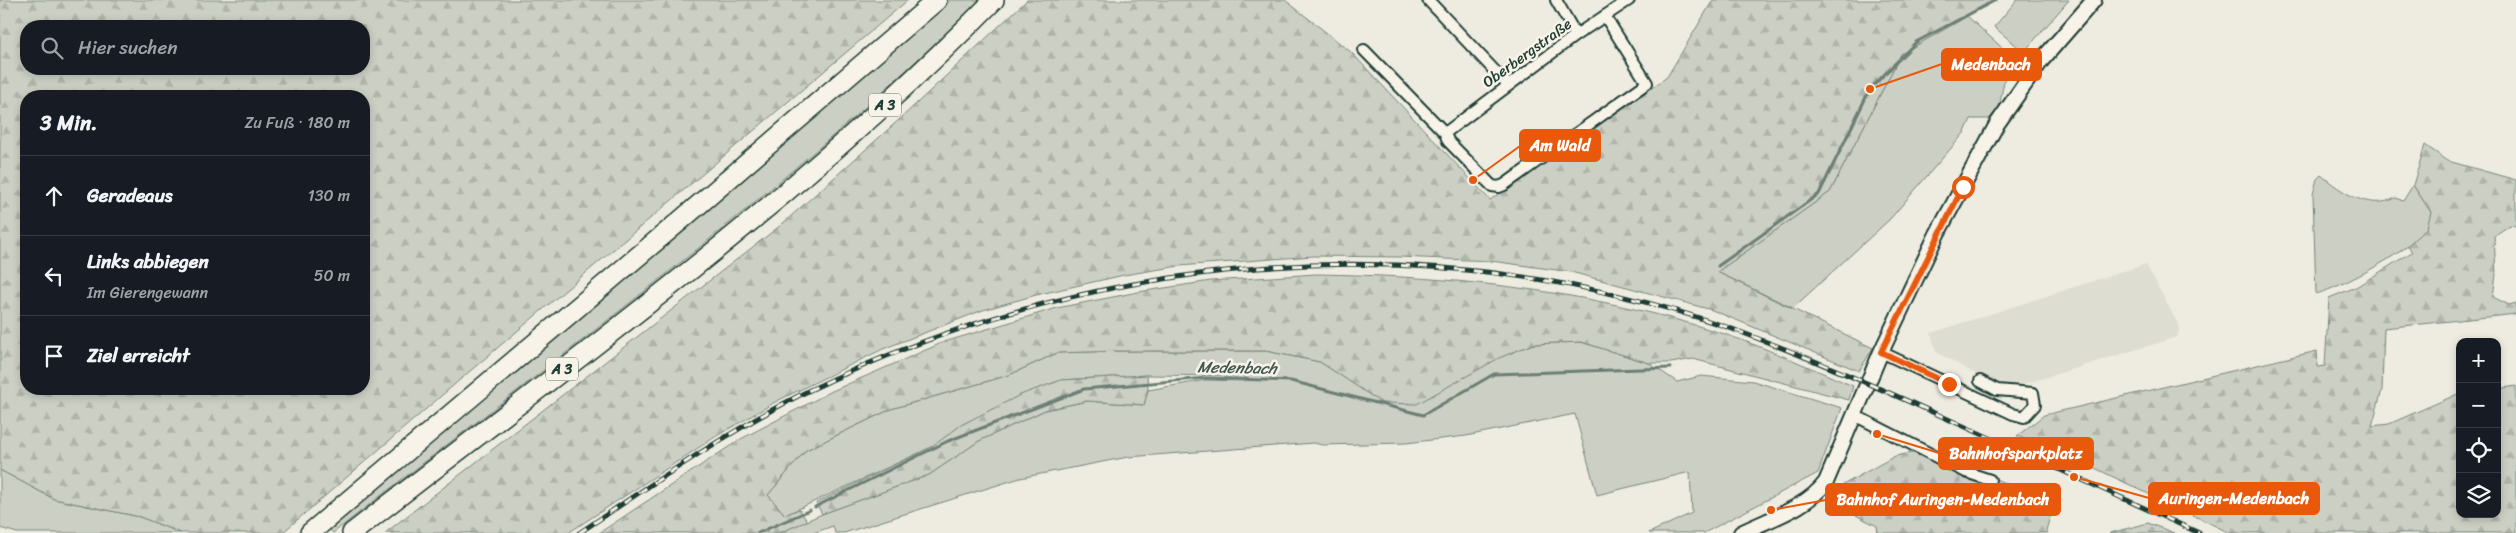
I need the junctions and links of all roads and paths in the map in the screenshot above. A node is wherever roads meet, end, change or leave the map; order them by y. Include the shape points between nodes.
1 (937, 0) edge
2 (994, 0) edge
3 (1428, 0) edge
4 (1556, 0) edge
5 (1628, 0) edge
6 (2094, 0) edge
7 (1605, 16) junction
8 (1576, 35) junction
9 (1364, 50) dead end
10 (1508, 85) junction
11 (1445, 133) junction
12 (1881, 352) junction
13 (1980, 380) dead end
14 (1854, 415) junction
15 (1990, 480) dead end
16 (310, 533) edge
17 (352, 533) edge
18 (1741, 533) edge

1 - 16 highway, A 3
2 - 17 highway, A 3 via 851,136 727,241
3 - 10 street
4 - 8 street
5 - 7 street, Oberbergstraße
6 - 12 main road via 2041,61 1997,124 1937,234
7 - 8 street, Oberbergstraße
7 - 11 street via 1647,83 1624,100 1498,187 1492,186 1448,141
8 - 10 street, Oberbergstraße
9 - 11 street
10 - 11 street, Oberbergstraße
12 - 13 street via 2013,414 2024,416 2035,405 2031,389 1997,390
12 - 14 main road
14 - 15 street via 1966,472
14 - 18 main road via 1839,456 1820,490 1801,504

